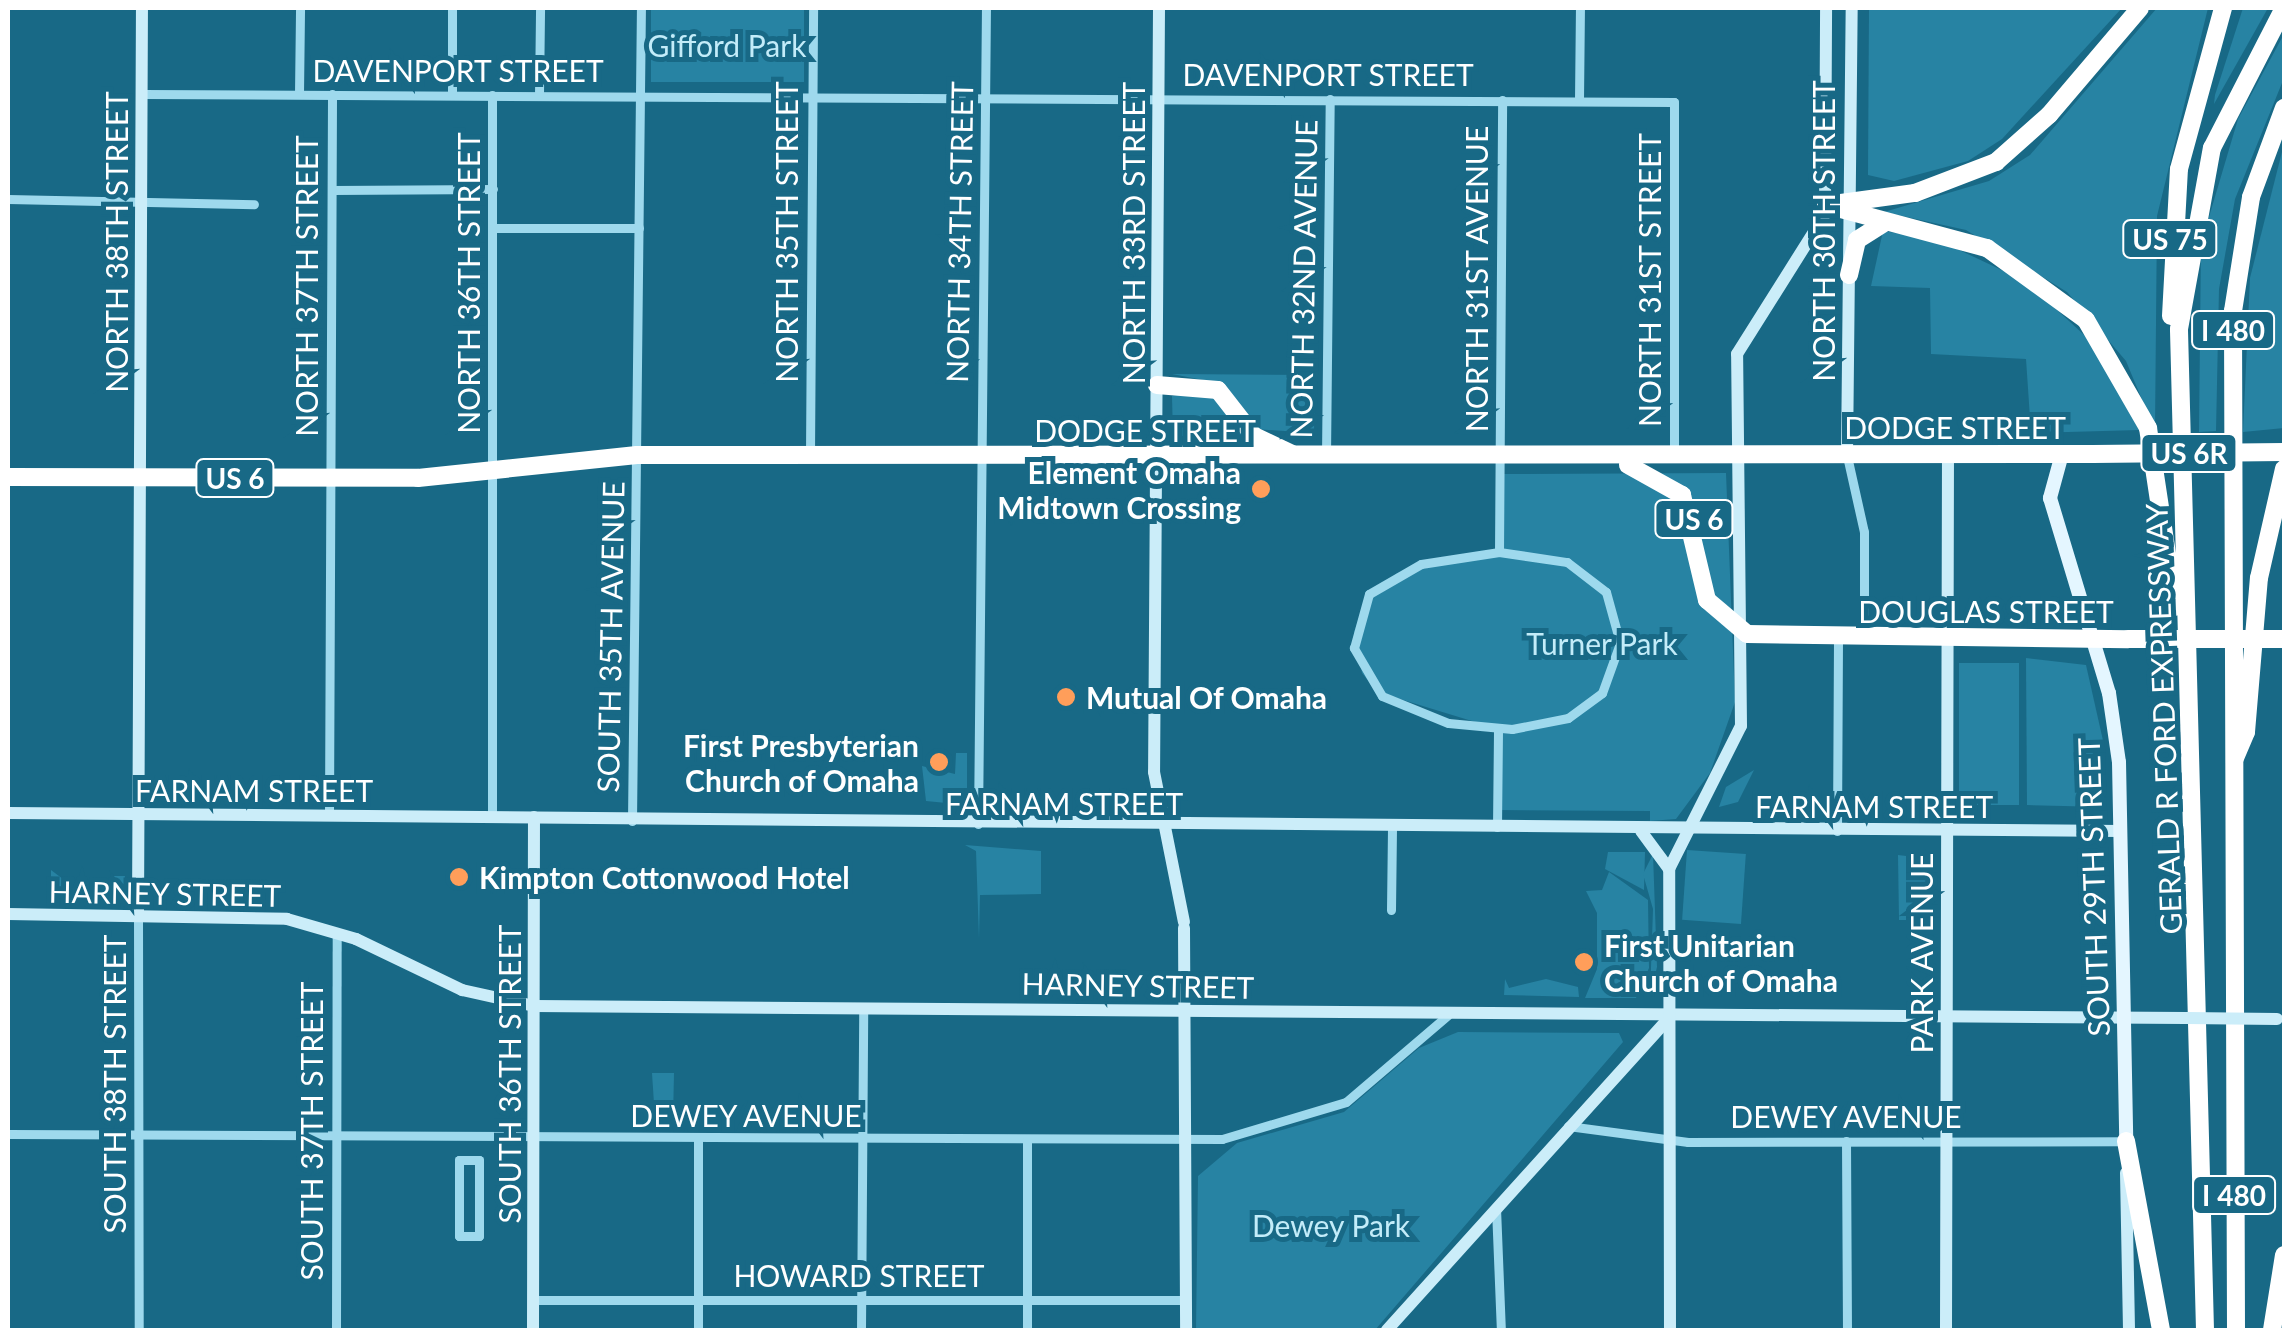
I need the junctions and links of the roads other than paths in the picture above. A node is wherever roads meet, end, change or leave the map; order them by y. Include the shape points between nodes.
1 (142, 8) edge
2 (300, 8) edge
3 (452, 8) edge
4 (540, 8) edge
5 (641, 8) edge
6 (813, 8) edge
7 (986, 8) edge
8 (1159, 8) edge
9 (1580, 8) edge
10 (1826, 8) edge
11 (1852, 8) edge
12 (2140, 8) edge
13 (2223, 8) edge
14 (2284, 8) edge
15 (142, 94) junction
16 (299, 94) junction
17 (332, 94) junction
18 (452, 95) junction
19 (492, 95) junction
20 (539, 96) junction
21 (640, 96) junction
22 (812, 96) junction
23 (985, 97) junction
24 (1159, 98) junction
25 (1330, 99) junction
26 (1502, 100) junction
27 (1580, 100) junction
28 (1674, 102) joint
29 (2284, 108) edge
30 (493, 189) junction
31 (332, 190) junction
32 (8, 199) edge
33 (140, 200) junction
34 (254, 204) dead end
35 (1826, 205) junction
36 (1849, 205) junction
37 (1892, 221) junction
38 (493, 228) junction
39 (639, 228) junction
40 (1849, 275) junction
41 (1157, 385) junction
42 (2179, 421) junction
43 (2284, 452) edge
44 (2062, 454) junction
45 (637, 455) junction
46 (1948, 455) junction
47 (1708, 456) junction
48 (1738, 456) junction
49 (1847, 456) junction
50 (810, 457) junction
51 (982, 457) junction
52 (1674, 457) junction
53 (1156, 458) junction
54 (1500, 458) junction
55 (1583, 458) junction
56 (1319, 459) junction
57 (2284, 469) edge
58 (493, 471) junction
59 (8, 477) edge
60 (140, 477) junction
61 (330, 478) junction
62 (1682, 495) junction
63 (1499, 552) junction
64 (1747, 634) junction
65 (1838, 638) junction
66 (1864, 638) junction
67 (1947, 638) junction
68 (2093, 639) junction
69 (2284, 639) edge
70 (1498, 729) junction
71 (2192, 756) junction
72 (2232, 766) junction
73 (8, 813) edge
74 (138, 814) junction
75 (329, 815) junction
76 (492, 816) junction
77 (534, 817) junction
78 (632, 820) junction
79 (978, 827) junction
80 (1167, 828) junction
81 (1392, 829) junction
82 (1497, 830) junction
83 (1641, 830) junction
84 (1690, 830) junction
85 (1837, 830) junction
86 (1946, 832) junction
87 (2120, 832) junction
88 (1670, 869) junction
89 (1391, 906) dead end
90 (8, 914) edge
91 (138, 915) junction
92 (337, 932) junction
93 (534, 1006) junction
94 (864, 1008) junction
95 (1184, 1010) junction
96 (1448, 1015) junction
97 (2127, 1017) junction
98 (1669, 1018) junction
99 (1946, 1018) junction
100 (2281, 1019) edge
101 (1568, 1126) junction
102 (8, 1134) edge
103 (139, 1134) junction
104 (336, 1136) junction
105 (469, 1136) junction
106 (534, 1138) junction
107 (1670, 1138) junction
108 (1027, 1139) junction
109 (1186, 1139) junction
110 (698, 1140) junction
111 (863, 1140) junction
112 (1846, 1141) junction
113 (1946, 1141) junction
114 (2126, 1141) junction
115 (468, 1160) junction
116 (1496, 1208) junction
117 (2284, 1254) edge
118 (1027, 1299) junction
119 (533, 1300) junction
120 (861, 1300) junction
121 (1186, 1300) junction
122 (698, 1301) junction
123 (138, 1330) edge
124 (336, 1330) edge
125 (534, 1330) edge
126 (698, 1330) edge
127 (861, 1330) edge
128 (1026, 1330) edge
129 (1186, 1330) edge
130 (1387, 1330) edge
131 (1501, 1330) edge
132 (1670, 1330) edge
133 (1847, 1330) edge
134 (1946, 1330) edge
135 (2129, 1330) edge
136 (2161, 1330) edge
137 (2205, 1330) edge
138 (2236, 1330) edge
139 (2272, 1330) edge

1 - 15 main road, NORTH 38TH STREET
2 - 16 street, NORTH 37TH STREET
3 - 18 street
4 - 20 street
5 - 21 street, SOUTH 35TH AVENUE
6 - 22 street, NORTH 35TH STREET
7 - 23 street, NORTH 34TH STREET
8 - 24 main road, NORTH 33RD STREET
9 - 27 street
10 - 35 main road, NORTH 30TH STREET
11 - 36 main road, NORTH 30TH STREET
12 - 36 highway via 2050,116 1996,162 1915,193
13 - 42 highway, US 75 via 2173,210
14 - 42 highway, GERALD R FORD EXPRESSWAY / I 480 via 2234,93 2200,185 2180,309
15 - 16 street, DAVENPORT STREET
15 - 33 main road, NORTH 38TH STREET
16 - 17 street, DAVENPORT STREET
17 - 18 street, DAVENPORT STREET
17 - 31 street, NORTH 37TH STREET
18 - 19 street, DAVENPORT STREET
19 - 20 street, DAVENPORT STREET
19 - 30 street, NORTH 36TH STREET
20 - 21 street, DAVENPORT STREET
21 - 22 street, DAVENPORT STREET
21 - 39 street, SOUTH 35TH AVENUE
22 - 23 street, DAVENPORT STREET
22 - 50 street, NORTH 35TH STREET
23 - 24 street, DAVENPORT STREET
23 - 51 street, NORTH 34TH STREET
24 - 25 street, DAVENPORT STREET
24 - 41 main road, NORTH 33RD STREET
25 - 26 street, DAVENPORT STREET
25 - 56 street, NORTH 32ND AVENUE
26 - 27 street, DAVENPORT STREET
26 - 54 street, NORTH 31ST AVENUE
27 - 28 street, DAVENPORT STREET
28 - 52 street, NORTH 31ST STREET
29 - 72 highway, GERALD R FORD EXPRESSWAY / I 480 via 2251,197 2234,292
30 - 31 street
30 - 38 street, NORTH 36TH STREET
31 - 61 street, NORTH 37TH STREET
32 - 33 street
33 - 34 street
33 - 60 main road, NORTH 38TH STREET
35 - 36 highway
35 - 48 main road via 1807,250 1741,339
36 - 37 highway
36 - 40 main road, NORTH 30TH STREET
37 - 40 highway via 1864,232
37 - 71 highway via 1964,238 2032,273 2086,320 2123,372 2157,460
38 - 39 street
38 - 58 street, NORTH 36TH STREET
39 - 45 street, SOUTH 35TH AVENUE
40 - 49 main road, NORTH 30TH STREET
41 - 53 main road, NORTH 33RD STREET
41 - 56 highway via 1218,390 1258,439
42 - 71 highway, GERALD R FORD EXPRESSWAY / I 480
43 - 44 highway, DODGE STREET / US 6R, bridge
44 - 46 highway, DODGE STREET / US 6R
44 - 68 main road, SOUTH 29TH STREET via 2050,498
45 - 50 highway, DODGE STREET / US 6
45 - 58 highway, DODGE STREET / US 6
45 - 78 street, SOUTH 35TH AVENUE
46 - 49 highway, DODGE STREET / US 6R
46 - 67 main road, PARK AVENUE
47 - 48 highway, DODGE STREET / US 6R
47 - 52 highway, DODGE STREET / US 6R
47 - 62 highway via 1683,475
48 - 49 highway, DODGE STREET / US 6R
48 - 64 main road
49 - 66 street via 1864,532
50 - 51 highway, DODGE STREET / US 6
51 - 53 highway, DODGE STREET / US 6
51 - 79 street, NORTH 34TH STREET
52 - 55 highway, DODGE STREET / US 6R
53 - 56 highway, DODGE STREET / US 6
53 - 80 main road, NORTH 33RD STREET via 1154,772
54 - 55 highway, DODGE STREET / US 6
54 - 56 highway, DODGE STREET / US 6
54 - 63 street, NORTH 31ST AVENUE
55 - 62 highway, US 6 via 1654,472
57 - 72 highway via 2255,601 2246,732
58 - 61 highway, DODGE STREET / US 6
58 - 76 street
59 - 60 highway, DODGE STREET / US 6
60 - 61 highway, DODGE STREET / US 6
60 - 74 main road, SOUTH 38TH STREET
61 - 75 street
62 - 64 highway, US 6 via 1707,600
63 - 70 street via 1584,570 1613,606 1620,643 1608,683 1584,710
63 - 70 street via 1393,575 1363,603 1354,640 1364,677 1389,702
64 - 65 highway, DOUGLAS STREET
64 - 84 main road via 1740,731
65 - 66 highway, DOUGLAS STREET
65 - 85 street
66 - 67 highway, DOUGLAS STREET
67 - 68 highway, DOUGLAS STREET
67 - 86 main road, PARK AVENUE
68 - 69 highway, DOUGLAS STREET, bridge
68 - 87 main road, SOUTH 29TH STREET via 2115,726
70 - 82 street
71 - 137 highway, GERALD R FORD EXPRESSWAY / I 480
72 - 138 highway, GERALD R FORD EXPRESSWAY / I 480
73 - 74 main road, FARNAM STREET
74 - 75 main road, FARNAM STREET
74 - 91 main road, SOUTH 38TH STREET
75 - 76 main road, FARNAM STREET
76 - 77 main road, FARNAM STREET
77 - 78 main road, FARNAM STREET
77 - 93 main road, SOUTH 36TH STREET
78 - 79 main road, FARNAM STREET
79 - 80 main road, FARNAM STREET
80 - 81 main road, FARNAM STREET
80 - 95 main road, NORTH 33RD STREET via 1184,925
81 - 82 main road, FARNAM STREET
81 - 89 street
82 - 83 main road, FARNAM STREET
83 - 84 main road, FARNAM STREET
83 - 88 main road
84 - 85 main road, FARNAM STREET
84 - 88 main road
85 - 86 main road, FARNAM STREET
86 - 87 main road, FARNAM STREET
86 - 99 main road, PARK AVENUE
87 - 97 main road, SOUTH 29TH STREET
88 - 98 main road
90 - 91 main road, HARNEY STREET
91 - 92 main road, HARNEY STREET via 270,917
91 - 103 street, SOUTH 38TH STREET
92 - 93 main road, HARNEY STREET via 462,990
92 - 104 street, SOUTH 37TH STREET
93 - 94 main road, HARNEY STREET
93 - 106 main road, SOUTH 36TH STREET
94 - 95 main road, HARNEY STREET
94 - 111 street
95 - 96 main road, HARNEY STREET
95 - 109 main road, NORTH 33RD STREET
96 - 98 main road, HARNEY STREET
96 - 109 street, DEWEY AVENUE via 1336,1107 1232,1137
97 - 99 main road, HARNEY STREET
97 - 100 main road, HARNEY STREET, bridge
97 - 114 main road, SOUTH 29TH STREET
98 - 99 main road, HARNEY STREET
98 - 101 main road
98 - 107 main road
99 - 113 main road, PARK AVENUE
101 - 107 street, DEWEY AVENUE
101 - 116 main road
102 - 103 street, DEWEY AVENUE
103 - 104 street, DEWEY AVENUE
103 - 123 street, SOUTH 38TH STREET
104 - 105 street, DEWEY AVENUE
104 - 124 street, SOUTH 37TH STREET
105 - 106 street, DEWEY AVENUE
105 - 115 street
106 - 110 street, DEWEY AVENUE
106 - 119 main road, SOUTH 36TH STREET
107 - 112 street, DEWEY AVENUE
107 - 132 main road
108 - 109 street, DEWEY AVENUE
108 - 111 street, DEWEY AVENUE
108 - 118 street
109 - 121 main road, NORTH 33RD STREET
110 - 111 street, DEWEY AVENUE
110 - 122 street
111 - 120 street
112 - 113 street, DEWEY AVENUE
112 - 133 street
113 - 114 street, DEWEY AVENUE
113 - 134 main road, PARK AVENUE
114 - 135 main road, SOUTH 29TH STREET
114 - 136 highway
115 - 115 street via 459,1160 459,1236 478,1236 478,1160
116 - 130 main road
116 - 131 street
117 - 139 highway
118 - 120 street, HOWARD STREET
118 - 121 street, HOWARD STREET
118 - 128 street
119 - 122 street, HOWARD STREET
119 - 125 main road, SOUTH 36TH STREET
120 - 122 street, HOWARD STREET
120 - 127 street
121 - 129 main road, NORTH 33RD STREET
122 - 126 street

